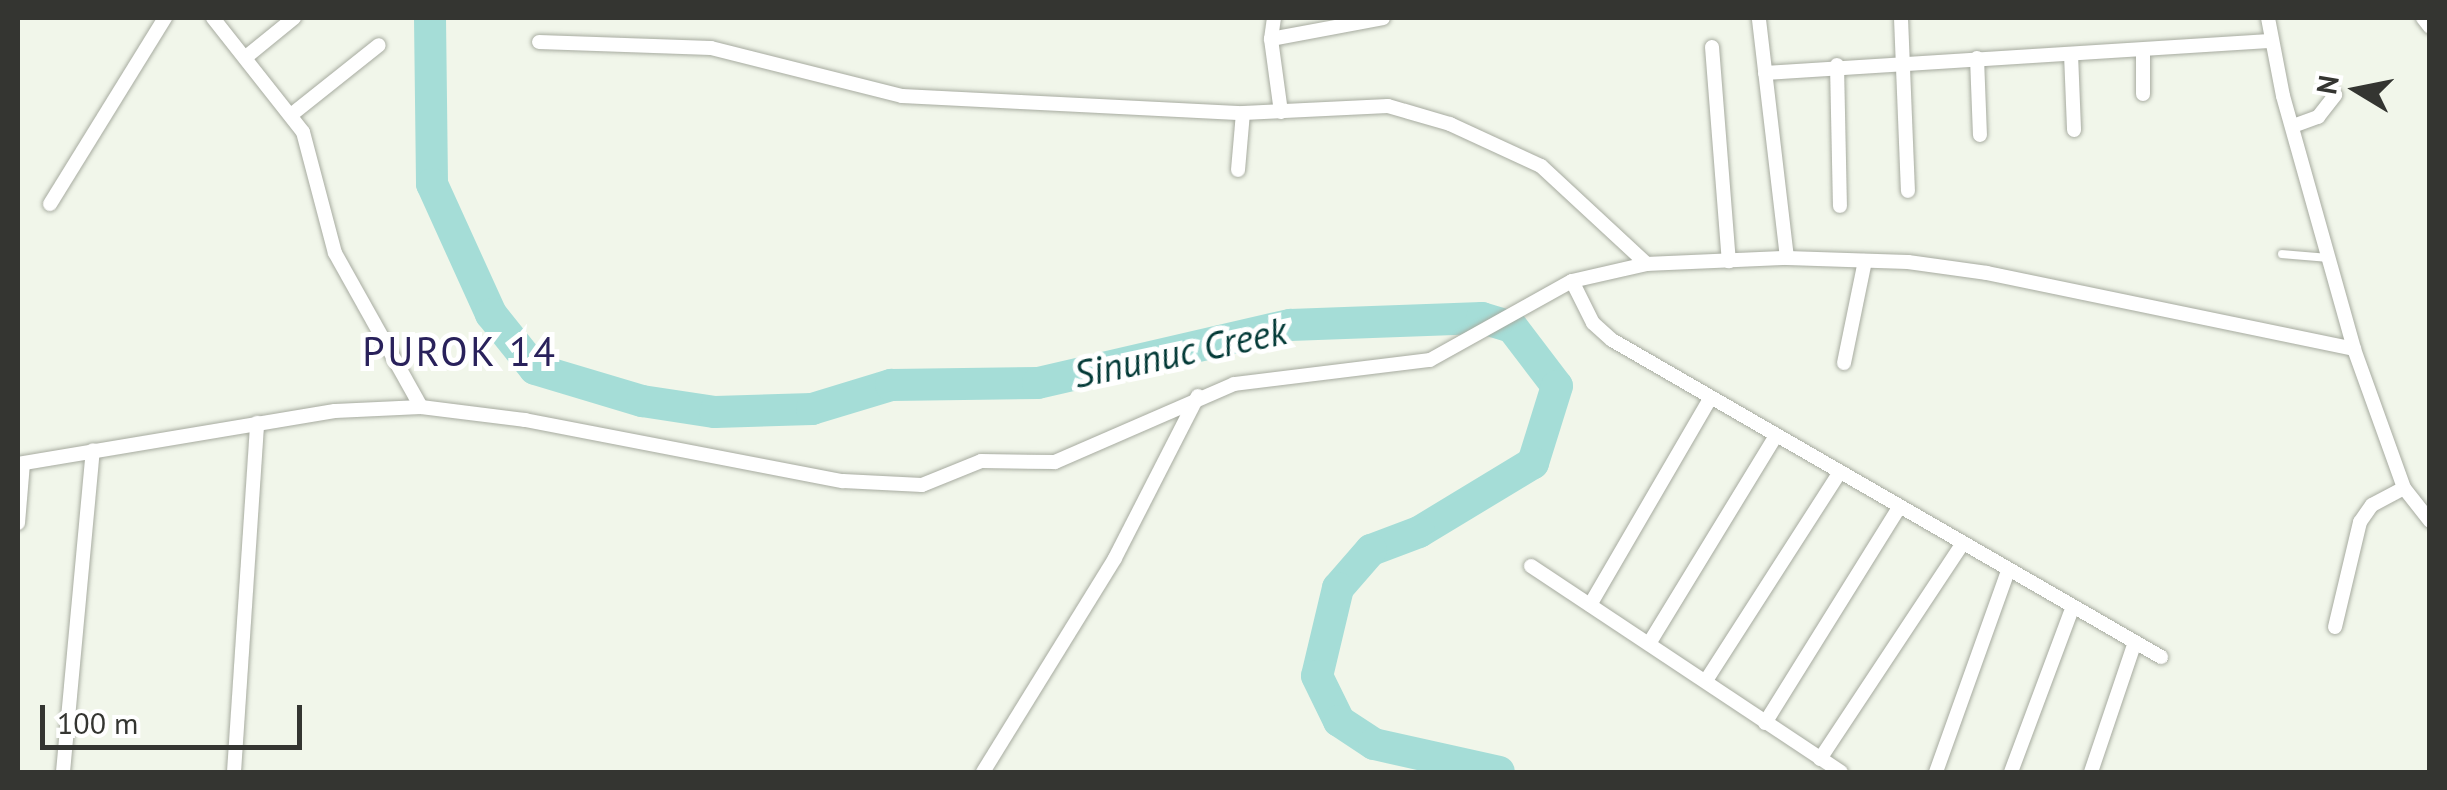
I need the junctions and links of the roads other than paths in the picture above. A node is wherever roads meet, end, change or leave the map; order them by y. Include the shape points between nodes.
1 (165, 18) edge
2 (214, 18) edge
3 (294, 18) edge
4 (1274, 18) edge
5 (1383, 18) edge
6 (1760, 18) edge
7 (1901, 18) edge
8 (2268, 18) edge
9 (2423, 18) edge
10 (2430, 28) edge
11 (1272, 39) junction
12 (2270, 41) junction
13 (539, 42) dead end
14 (379, 45) dead end
15 (1712, 47) dead end
16 (2144, 50) junction
17 (2072, 54) junction
18 (246, 56) junction
19 (1978, 58) junction
20 (1902, 60) junction
21 (1837, 65) junction
22 (1765, 73) junction
23 (2143, 94) dead end
24 (2335, 96) dead end
25 (1281, 112) junction
26 (1243, 113) junction
27 (292, 115) junction
28 (2293, 126) junction
29 (2074, 130) dead end
30 (1980, 135) dead end
31 (1238, 170) dead end
32 (1908, 190) dead end
33 (50, 204) dead end
34 (1840, 206) dead end
35 (2282, 254) dead end
36 (1787, 258) junction
37 (2332, 258) junction
38 (1728, 260) junction
39 (1865, 260) junction
40 (1646, 264) junction
41 (1572, 281) junction
42 (2354, 349) junction
43 (1844, 363) dead end
44 (1198, 396) junction
45 (1710, 398) junction
46 (421, 408) junction
47 (257, 423) junction
48 (1775, 437) junction
49 (94, 450) junction
50 (20, 464) edge
51 (1840, 472) junction
52 (2404, 488) junction
53 (1898, 509) junction
54 (2430, 522) edge
55 (18, 523) edge
56 (1961, 546) junction
57 (1530, 566) dead end
58 (2008, 571) junction
59 (1590, 605) junction
60 (2072, 609) junction
61 (2334, 627) dead end
62 (1650, 642) junction
63 (2134, 645) junction
64 (2161, 658) dead end
65 (1707, 679) junction
66 (1766, 723) junction
67 (1820, 759) junction
68 (63, 772) edge
69 (234, 772) edge
70 (983, 772) edge
71 (1841, 772) edge
72 (1936, 772) edge
73 (2011, 772) edge
74 (2091, 772) edge

1 - 33 street
2 - 18 street
3 - 18 street
4 - 11 street
5 - 11 street
6 - 22 street
7 - 20 street
8 - 12 street
9 - 10 street
11 - 25 street
12 - 16 street
12 - 28 street
13 - 26 street via 711,48 902,96
14 - 27 street
15 - 38 street
16 - 17 street
16 - 23 street
17 - 19 street
17 - 29 street
18 - 27 street
19 - 20 street
19 - 30 street
20 - 21 street
20 - 32 street
21 - 22 street
21 - 34 street
22 - 36 street
24 - 28 street via 2318,117
25 - 26 street
25 - 40 street via 1365,104 1450,124 1541,166
26 - 31 street
27 - 46 street via 315,163 335,254
28 - 37 street
35 - 37 lane
36 - 38 street
36 - 39 street
37 - 42 street
38 - 40 street
39 - 42 street via 1987,272
39 - 43 street
40 - 41 street
41 - 44 street via 1430,360 1267,378
41 - 45 street via 1593,322 1612,340
42 - 52 street
44 - 46 street via 1056,462 980,460 952,477 902,486
44 - 70 street via 1115,558
45 - 48 street
45 - 59 street
46 - 47 street via 335,410
47 - 49 street
47 - 69 street
48 - 51 street
48 - 62 street
49 - 50 street
49 - 68 street
50 - 55 street
51 - 53 street
51 - 65 street
52 - 54 street
52 - 61 street via 2372,505 2360,522
53 - 56 street
53 - 66 street
56 - 58 street
56 - 67 street
57 - 59 street
58 - 60 street
58 - 72 street
59 - 62 street
60 - 63 street
60 - 73 street
62 - 65 street
63 - 64 street
63 - 74 street
65 - 66 street
66 - 67 street
67 - 71 street

